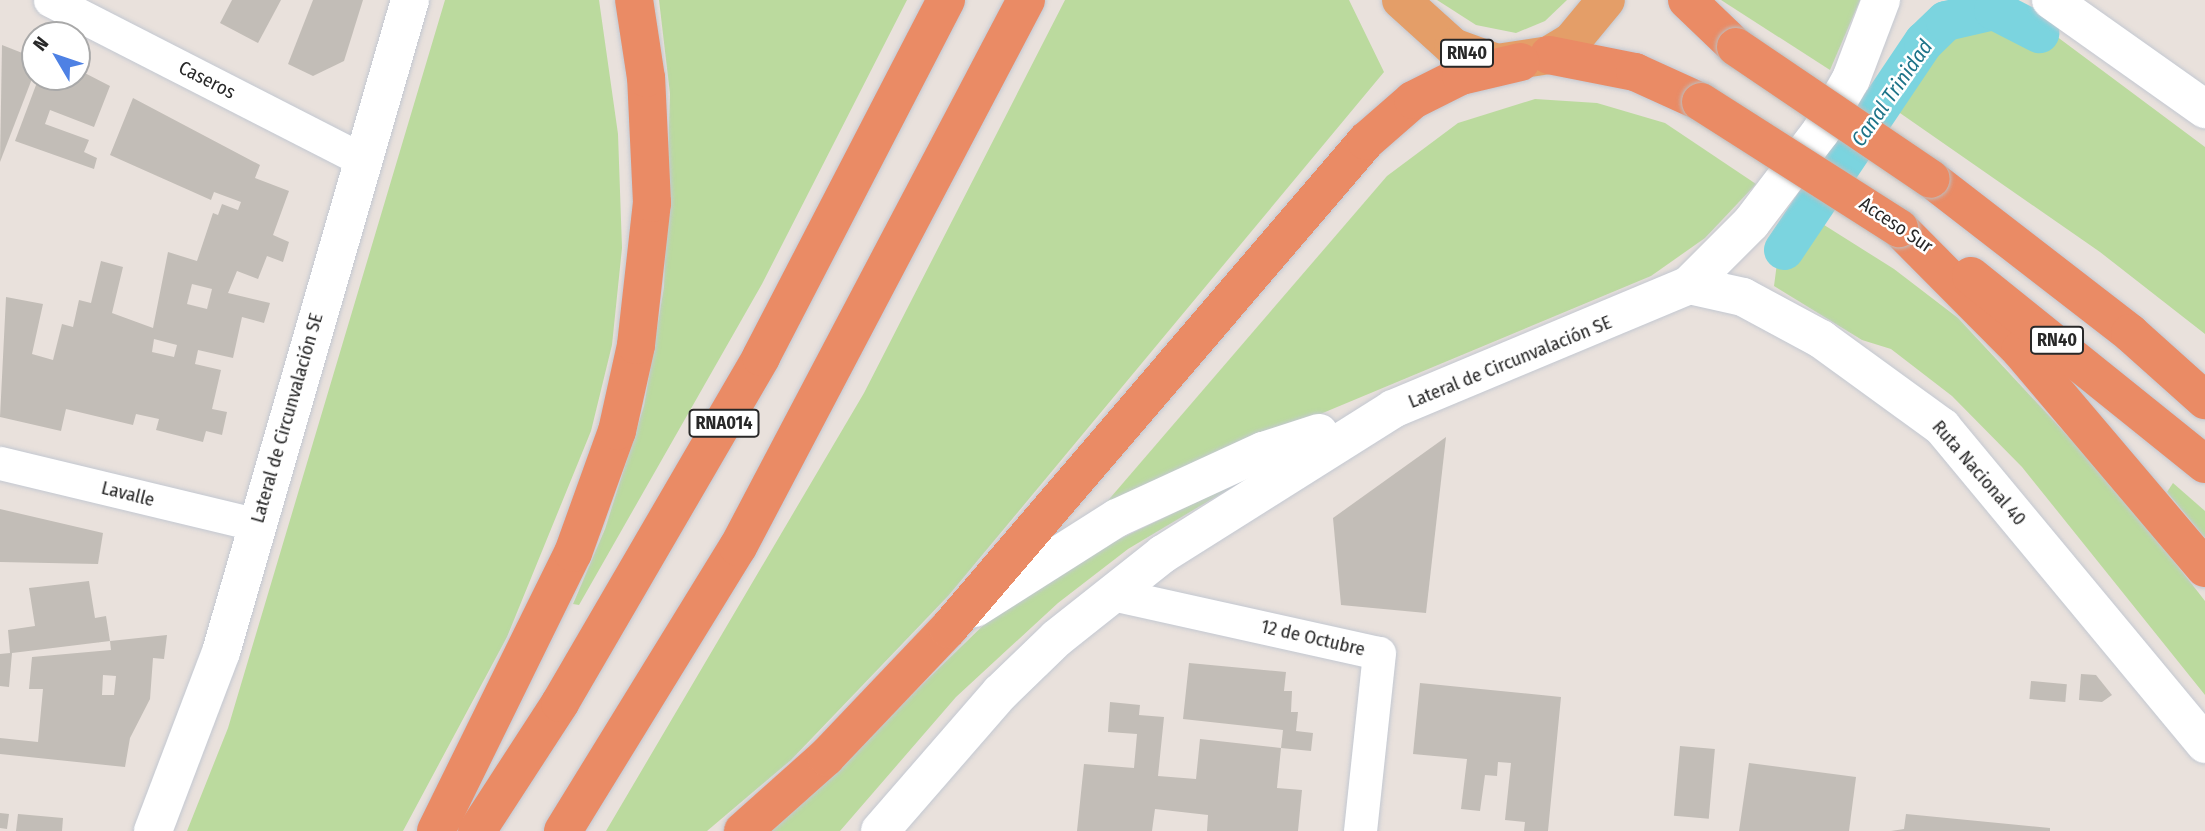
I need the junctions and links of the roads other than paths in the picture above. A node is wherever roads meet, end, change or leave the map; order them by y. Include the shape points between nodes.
1 (50, 0) edge
2 (410, 0) edge
3 (634, 0) edge
4 (946, 0) edge
5 (1026, 0) edge
6 (1401, 0) edge
7 (1606, 0) edge
8 (1687, 0) edge
9 (1881, 0) edge
10 (2051, 0) edge
11 (1534, 58) junction
12 (2205, 109) edge
13 (363, 160) junction
14 (1899, 228) junction
15 (1689, 285) junction
16 (2130, 332) junction
17 (2205, 390) edge
18 (2205, 400) edge
19 (1393, 409) junction
20 (0, 463) edge
21 (2205, 464) edge
22 (256, 524) junction
23 (2205, 568) edge
24 (1112, 594) junction
25 (948, 629) junction
26 (2205, 744) edge
27 (153, 831) edge
28 (436, 831) edge
29 (477, 831) edge
30 (563, 831) edge
31 (743, 831) edge
32 (880, 831) edge
33 (1360, 831) edge

1 - 13 street, Caseros
2 - 13 street, Lateral de Circunvalación SE
3 - 28 highway via 646,78 652,203 635,345 617,431 573,553
4 - 29 highway, RNA014 via 755,369 560,703
5 - 30 highway via 791,452
6 - 11 highway, Acceso Sur / RN40 via 1453,47 1480,59
7 - 11 highway via 1572,41
8 - 16 highway, RN40, bridge via 1736,47 1931,179
9 - 15 street, Lateral de Circunvalación SE via 1851,79 1814,141 1751,223
10 - 12 street
11 - 14 highway, Acceso Sur / RN40, bridge via 1635,72 1701,102
11 - 25 highway via 1461,76 1412,100 1366,141
13 - 22 street, Lateral de Circunvalación SE
14 - 21 highway, Acceso Sur / RN40 via 2022,312
14 - 23 highway via 2020,350
15 - 19 street, Lateral de Circunvalación SE
15 - 26 street, Ruta Nacional 40 via 1744,298 1821,339 1942,427
16 - 17 highway
16 - 18 highway, RN40
19 - 24 street, Lateral de Circunvalación SE via 1286,471
19 - 25 street via 1263,452 1117,518
20 - 22 street, Lavalle
22 - 27 street, Lateral de Circunvalación SE via 221,652
24 - 32 street, Lateral de Circunvalación SE via 1000,693
24 - 33 street, 12 de Octubre via 1379,653
25 - 31 highway via 826,757

